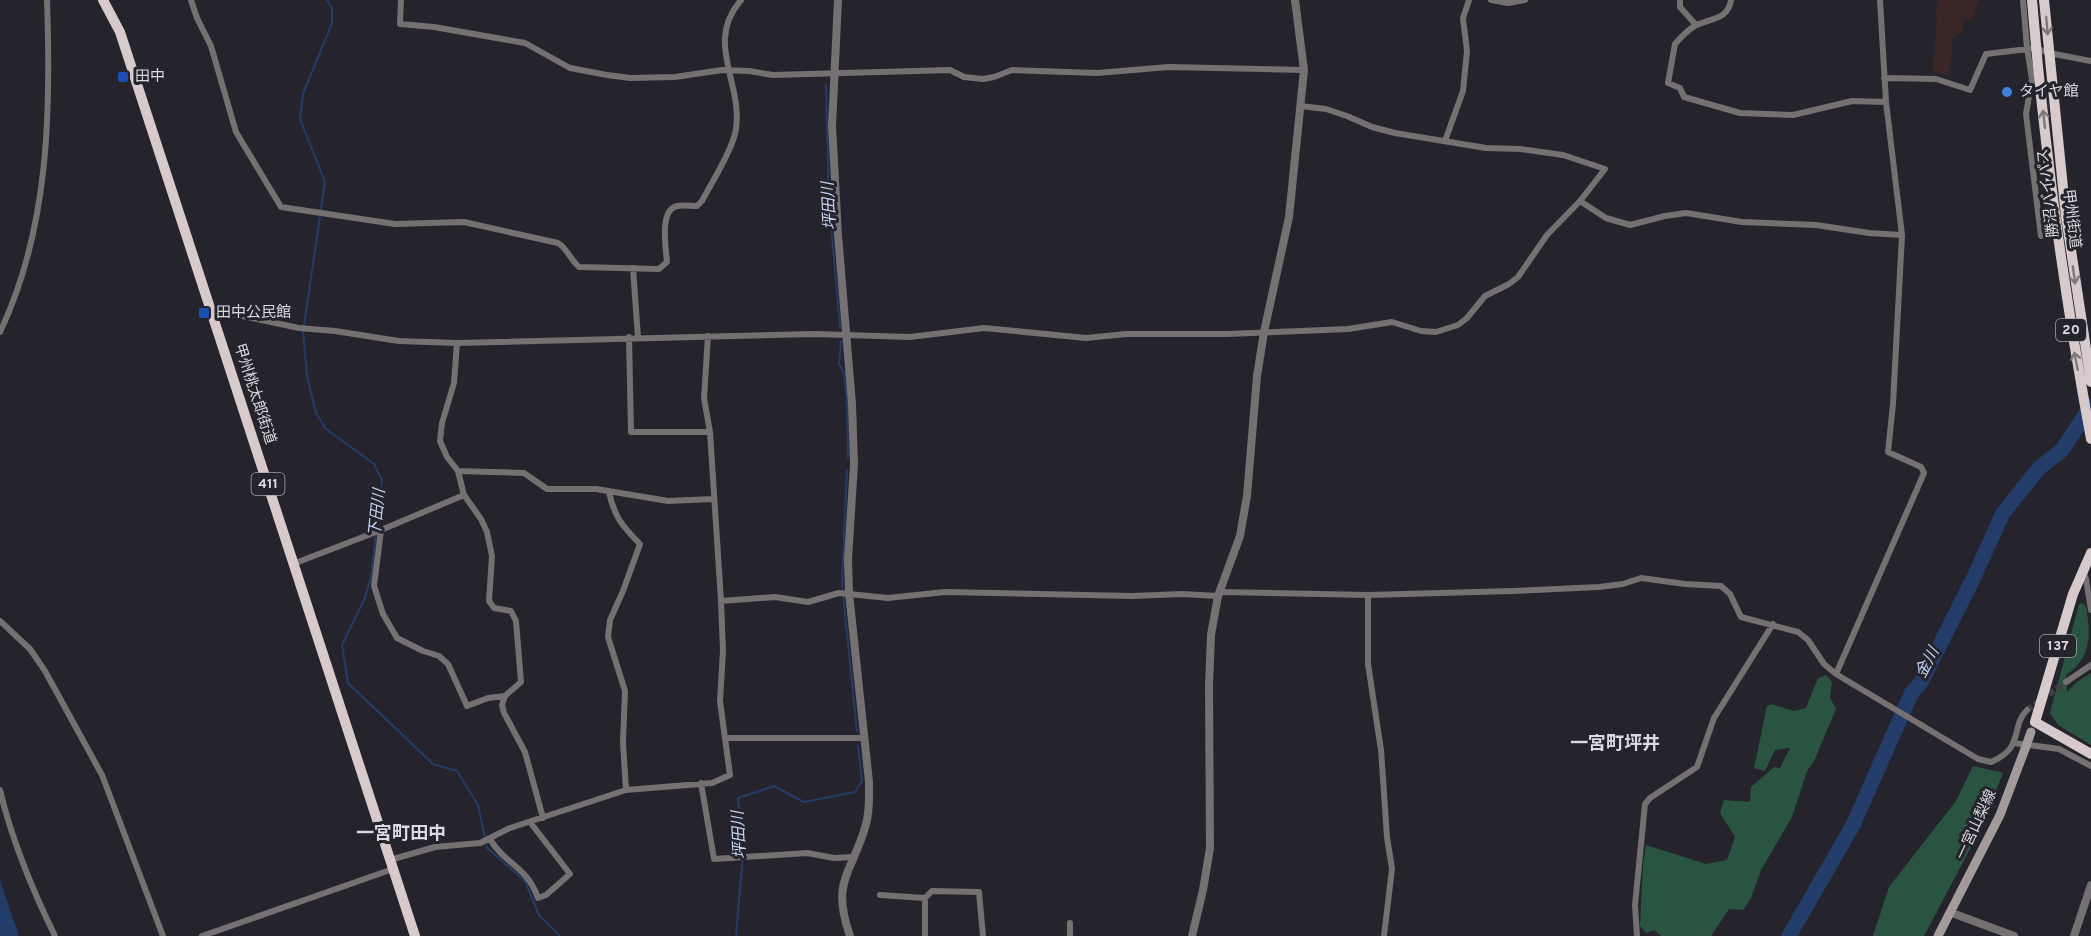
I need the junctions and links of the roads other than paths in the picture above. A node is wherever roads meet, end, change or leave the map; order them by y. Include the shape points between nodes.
1 (47, 0) edge
2 (104, 0) edge
3 (191, 0) edge
4 (401, 0) edge
5 (741, 0) edge
6 (838, 0) edge
7 (1295, 0) edge
8 (1469, 0) edge
9 (1491, 0) edge
10 (1525, 0) edge
11 (1680, 0) edge
12 (1731, 0) edge
13 (1880, 0) edge
14 (2023, 0) edge
15 (2032, 0) edge
16 (2044, 0) edge
17 (1696, 25) junction
18 (2032, 48) junction
19 (2049, 53) junction
20 (2091, 61) edge
21 (729, 70) junction
22 (1304, 70) junction
23 (833, 72) junction
24 (1884, 78) junction
25 (1886, 102) junction
26 (1300, 106) junction
27 (1445, 141) junction
28 (1581, 201) junction
29 (2060, 218) junction
30 (1902, 235) junction
31 (2041, 236) dead end
32 (633, 268) junction
33 (212, 313) junction
34 (0, 332) edge
35 (1264, 332) junction
36 (846, 335) junction
37 (708, 336) junction
38 (629, 337) junction
39 (638, 338) junction
40 (457, 343) junction
41 (2091, 382) edge
42 (710, 432) junction
43 (2091, 439) edge
44 (458, 471) junction
45 (609, 492) junction
46 (464, 495) junction
47 (713, 499) junction
48 (380, 531) junction
49 (2091, 553) edge
50 (293, 564) junction
51 (2082, 570) junction
52 (845, 593) junction
53 (1218, 594) junction
54 (1368, 594) junction
55 (721, 600) junction
56 (2091, 610) edge
57 (0, 621) edge
58 (1773, 624) junction
59 (2091, 665) edge
60 (1836, 674) junction
61 (2066, 682) tunnel mouth
62 (505, 696) junction
63 (2027, 710) tunnel mouth
64 (2033, 727) junction
65 (725, 738) junction
66 (864, 738) junction
67 (2014, 743) junction
68 (2091, 754) edge
69 (2091, 766) edge
70 (701, 783) junction
71 (0, 790) edge
72 (626, 790) junction
73 (543, 818) junction
74 (530, 822) junction
75 (490, 839) junction
76 (853, 857) junction
77 (391, 865) junction
78 (2091, 885) edge
79 (880, 895) dead end
80 (925, 898) junction
81 (1952, 913) junction
82 (1070, 923) dead end
83 (55, 936) edge
84 (163, 936) edge
85 (202, 936) edge
86 (415, 936) edge
87 (850, 936) edge
88 (925, 936) edge
89 (983, 936) edge
90 (1070, 936) edge
91 (1192, 936) edge
92 (1384, 936) edge
93 (1637, 936) edge
94 (1938, 936) edge
95 (2014, 936) edge
96 (2074, 936) edge

1 - 34 street via 42,194 32,244
2 - 33 highway, 甲州桃太郎街道 / 411 via 120,32
3 - 32 street via 211,45 236,132 281,207 395,224 464,222 558,243 579,267
4 - 21 street via 400,24 525,43 570,68 630,78
5 - 21 street via 731,12 725,30 724,52
6 - 23 street
7 - 22 street
8 - 27 street via 1463,18 1467,51 1463,91
9 - 10 street
11 - 17 street via 1680,7
12 - 17 street via 1722,16
13 - 24 street
14 - 18 street
15 - 18 highway, 甲州街道 / 20
16 -> 19 highway, 勝沼バイパス / 20
17 - 25 street via 1675,44 1668,83 1680,88 1684,97 1740,113 1793,115 1852,101
18 - 19 street
18 - 24 street via 1986,54 1970,90 1936,79
29 -> 18 highway, 甲州街道 / 20
18 - 31 street via 2026,114
19 - 20 street
19 - 29 highway, 勝沼バイパス / 20
21 - 23 street via 773,75
21 - 32 street via 736,114 732,142 702,201 697,206 677,206 666,218 667,262 659,269
22 - 23 street via 1012,70 983,79 964,77 950,70
22 - 26 street
23 - 36 street via 835,188
24 - 25 street
25 - 30 street
26 - 27 street via 1326,110 1395,133
26 - 35 street via 1289,216
27 - 28 street via 1486,148 1520,148 1605,169
28 - 30 street via 1606,218 1630,225 1686,213 1742,222 1816,225
28 - 35 street via 1547,235 1518,277 1485,296 1467,318 1452,328 1428,332 1392,322 1348,329
29 -> 41 highway, 勝沼バイパス / 20
43 -> 29 highway, 甲州街道 / 20 via 2073,345
30 - 60 street via 1888,452 1921,467 1924,473
32 - 39 street
33 - 40 street via 399,341
33 - 50 highway, 甲州桃太郎街道 / 411
35 - 36 street via 1086,338 984,328 910,337
35 - 53 street via 1240,536
36 - 37 street
36 - 52 street via 854,464
37 - 39 street
37 - 42 street via 704,398
38 - 39 street
38 - 40 street
38 - 42 street via 631,432
40 - 44 street via 454,383 440,441
42 - 47 street
44 - 45 street via 524,474 547,489
44 - 46 street
45 - 47 street via 668,501
45 - 72 street via 613,511 623,528 640,544 610,620 608,637 625,691
46 - 48 street
46 - 62 street via 481,519 490,544 489,601 494,608 511,611 516,621 521,682
47 - 55 street
48 - 50 street
48 - 62 street via 374,586 383,614 397,638 439,656 448,664 467,706
49 - 51 highway, 137
50 - 77 highway, 甲州桃太郎街道 / 411
51 - 56 street
51 - 64 highway, 137
52 - 53 street via 888,598 945,592
52 - 55 street via 808,602 775,597
52 - 66 street
53 - 54 street
53 - 91 street via 1209,686 1210,848
54 - 58 street via 1599,587 1641,578 1721,586 1730,594 1741,616
54 - 92 street via 1368,664 1392,869
55 - 65 street via 720,701
57 - 84 street via 30,649 45,671 102,775
58 - 60 street via 1804,635
58 - 93 street via 1714,718 1697,767 1645,804 1635,904
59 - 61 street
60 - 67 street via 1978,759 1996,760
62 - 73 street via 504,713 525,752
63 - 67 street
64 - 68 highway
64 - 81 main road, 一宮山梨線, bridge via 2000,815
65 - 66 street
65 - 70 street via 730,775
66 - 76 street via 869,804
67 - 69 street via 2059,749
70 - 72 street
70 - 76 street via 714,859 807,853
71 - 83 street via 26,872
72 - 73 street
73 - 74 street
74 - 75 street
74 - 75 street via 570,874 546,895 538,898 526,876
75 - 77 street via 435,846
76 - 87 street via 844,878 841,900
77 - 85 street
77 - 86 highway, 甲州桃太郎街道 / 411
78 - 96 street
79 - 80 street
80 - 88 street
80 - 89 street via 932,891 979,892
81 - 94 main road, 一宮山梨線
81 - 95 street
82 - 90 street

